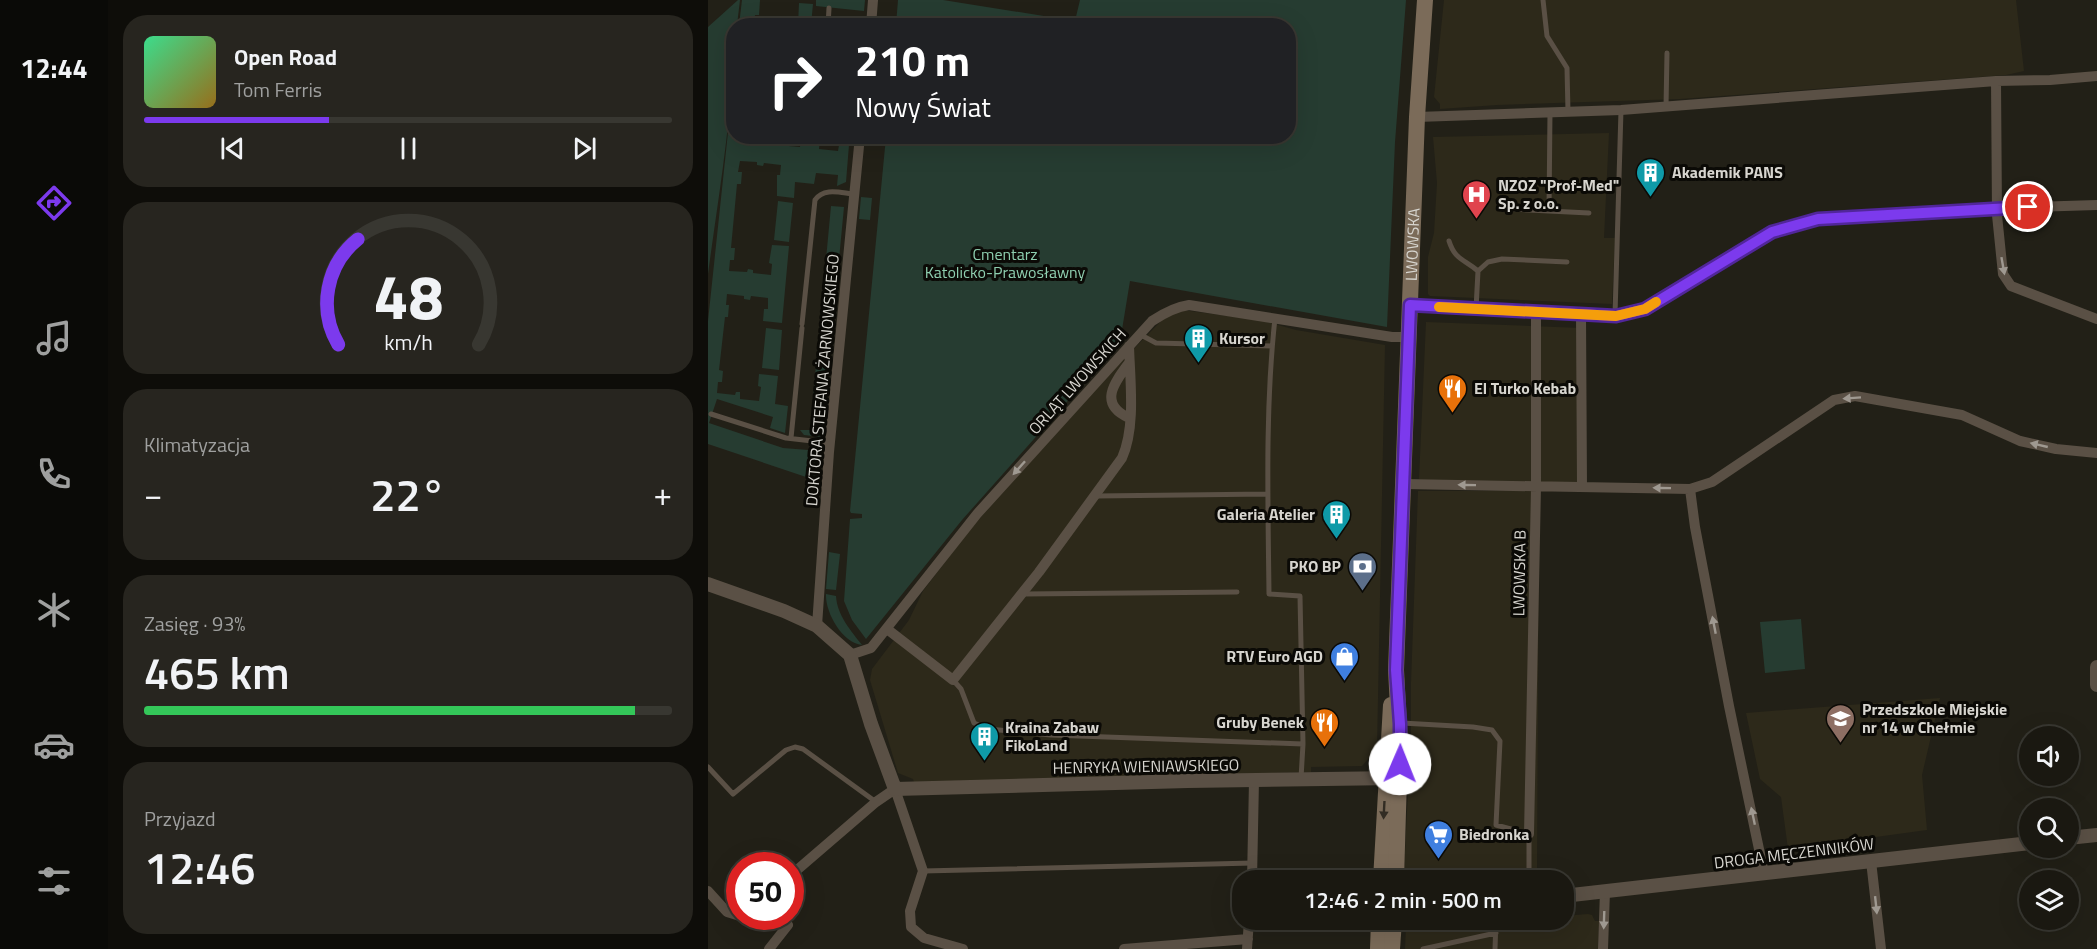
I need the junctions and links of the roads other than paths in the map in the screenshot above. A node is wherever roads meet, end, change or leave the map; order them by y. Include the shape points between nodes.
1 (873, 0) edge
2 (1425, 0) edge
3 (1543, 0) edge
4 (829, 8) dead end
5 (828, 18) edge
6 (872, 18) edge
7 (1667, 52) dead end
8 (2097, 76) edge
9 (1996, 81) junction
10 (1666, 106) junction
11 (1621, 110) junction
12 (1550, 112) junction
13 (1568, 112) junction
14 (1417, 117) junction
15 (859, 144) edge
16 (854, 194) junction
17 (2097, 205) edge
18 (1997, 208) junction
19 (1511, 209) dead end
20 (1549, 211) junction
21 (1588, 213) dead end
22 (1449, 241) dead end
23 (1567, 262) dead end
24 (1478, 271) junction
25 (1410, 305) junction
26 (1476, 309) junction
27 (1536, 313) junction
28 (1581, 315) junction
29 (1616, 316) junction
30 (1275, 318) junction
31 (2097, 319) edge
32 (1140, 334) junction
33 (1409, 337) junction
34 (1129, 346) junction
35 (1272, 346) junction
36 (1130, 363) junction
37 (711, 414) dead end
38 (1130, 418) junction
39 (791, 438) junction
40 (830, 443) junction
41 (2097, 453) edge
42 (1404, 484) junction
43 (1536, 487) junction
44 (1582, 487) junction
45 (1690, 489) junction
46 (1268, 494) junction
47 (1096, 496) junction
48 (708, 584) edge
49 (1238, 592) dead end
50 (1021, 594) junction
51 (817, 626) junction
52 (887, 628) junction
53 (850, 655) junction
54 (2097, 667) edge
55 (1396, 670) junction
56 (953, 680) junction
57 (2097, 685) edge
58 (1400, 722) junction
59 (1303, 744) junction
60 (708, 767) edge
61 (1392, 778) junction
62 (1301, 779) junction
63 (1254, 780) junction
64 (895, 789) junction
65 (876, 802) junction
66 (1529, 834) junction
67 (2097, 835) edge
68 (2079, 837) edge
69 (2019, 844) edge
70 (1870, 861) junction
71 (1253, 863) junction
72 (804, 864) edge
73 (1253, 870) edge
74 (1382, 870) edge
75 (1396, 870) edge
76 (1529, 870) edge
77 (923, 871) junction
78 (1764, 873) junction
79 (708, 891) edge
80 (1605, 891) junction
81 (1574, 895) edge
82 (726, 911) edge
83 (784, 930) edge
84 (1379, 930) edge
85 (1393, 930) edge
86 (1496, 933) joint
87 (1248, 944) edge
88 (769, 949) edge
89 (963, 949) edge
90 (1124, 949) edge
91 (1378, 949) edge
92 (1392, 949) edge
93 (1423, 949) edge
94 (1495, 949) edge
95 (1603, 949) edge
96 (1881, 949) edge

1 - 6 street
2 - 14 main road, LWOWSKA
3 - 13 lane via 1547,36 1567,68
4 - 5 lane
7 - 10 lane
8 - 9 street
9 - 10 street
9 - 18 street
10 - 11 street
11 - 13 street
11 - 29 lane
12 - 13 street
12 - 14 street
12 - 20 lane
14 - 25 main road, LWOWSKA
15 - 16 street, DOKTORA STEFANA ŻARNOWSKIEGO
16 - 39 lane via 825,192 815,200
16 - 40 street, DOKTORA STEFANA ŻARNOWSKIEGO
17 - 18 street
18 - 29 street via 1818,219 1772,232 1645,309
18 -> 31 street via 2003,274 2011,286
19 - 20 lane
20 - 21 lane
22 - 24 lane via 1456,256
23 - 24 lane via 1502,259 1488,262
24 - 26 lane
25 - 26 street
25 - 33 main road, LWOWSKA
26 - 27 street
27 - 28 street
27 - 43 street, LWOWSKA B
28 - 29 street
28 - 44 street
30 - 32 street, ORLĄT LWOWSKICH via 1189,305 1164,312
30 - 33 street, ORLĄT LWOWSKICH
30 - 35 lane
32 - 34 street, ORLĄT LWOWSKICH
32 - 35 lane via 1156,343
33 - 42 main road, LWOWSKA
34 - 36 street
34 -> 52 street, ORLĄT LWOWSKICH via 977,514
35 - 46 lane
36 - 38 street
36 - 38 street via 1119,376 1111,397 1118,413
37 - 39 lane
38 - 47 street via 1128,446
39 - 40 lane
40 - 51 street, DOKTORA STEFANA ŻARNOWSKIEGO
41 -> 45 street via 2020,441 1962,415 1855,396 1834,400 1712,482
43 -> 42 street
42 - 55 main road, LWOWSKA
43 - 44 street
43 - 66 street, LWOWSKA B
45 -> 44 street
78 -> 45 street
46 - 47 lane
46 - 59 lane via 1269,594 1300,596
47 - 50 street
48 - 51 street
49 - 50 lane
50 - 56 street
51 - 53 street
52 - 53 street, ORLĄT LWOWSKICH via 871,648
52 - 56 street
53 - 64 street
54 - 57 street
55 - 58 main road, LWOWSKA
55 - 61 main road, LWOWSKA via 1390,713
56 - 59 lane via 961,689 974,723 988,729
58 - 61 main road, LWOWSKA
58 - 66 lane via 1492,730 1500,741 1496,825
59 - 62 lane
60 - 65 lane via 733,795 786,750 795,747
61 - 62 street, HENRYKA WIENIAWSKIEGO
61 -> 74 main road, LWOWSKA
61 - 75 main road, LWOWSKA
62 - 63 street, HENRYKA WIENIAWSKIEGO
63 - 64 street, HENRYKA WIENIAWSKIEGO
63 - 71 street
64 - 65 street
64 - 77 street
65 - 72 street
66 - 76 lane
67 - 68 street
69 - 70 street, DROGA MĘCZENNIKÓW
70 - 78 street, DROGA MĘCZENNIKÓW
70 -> 96 street
71 - 73 street
71 - 77 lane
77 - 89 street via 910,911 911,927 924,938
78 - 80 street, DROGA MĘCZENNIKÓW
79 - 82 street
80 - 81 street, DROGA MĘCZENNIKÓW
80 -> 95 street
83 - 88 street
84 - 91 main road
85 - 92 main road
86 - 93 lane
86 - 94 lane
87 - 90 street

